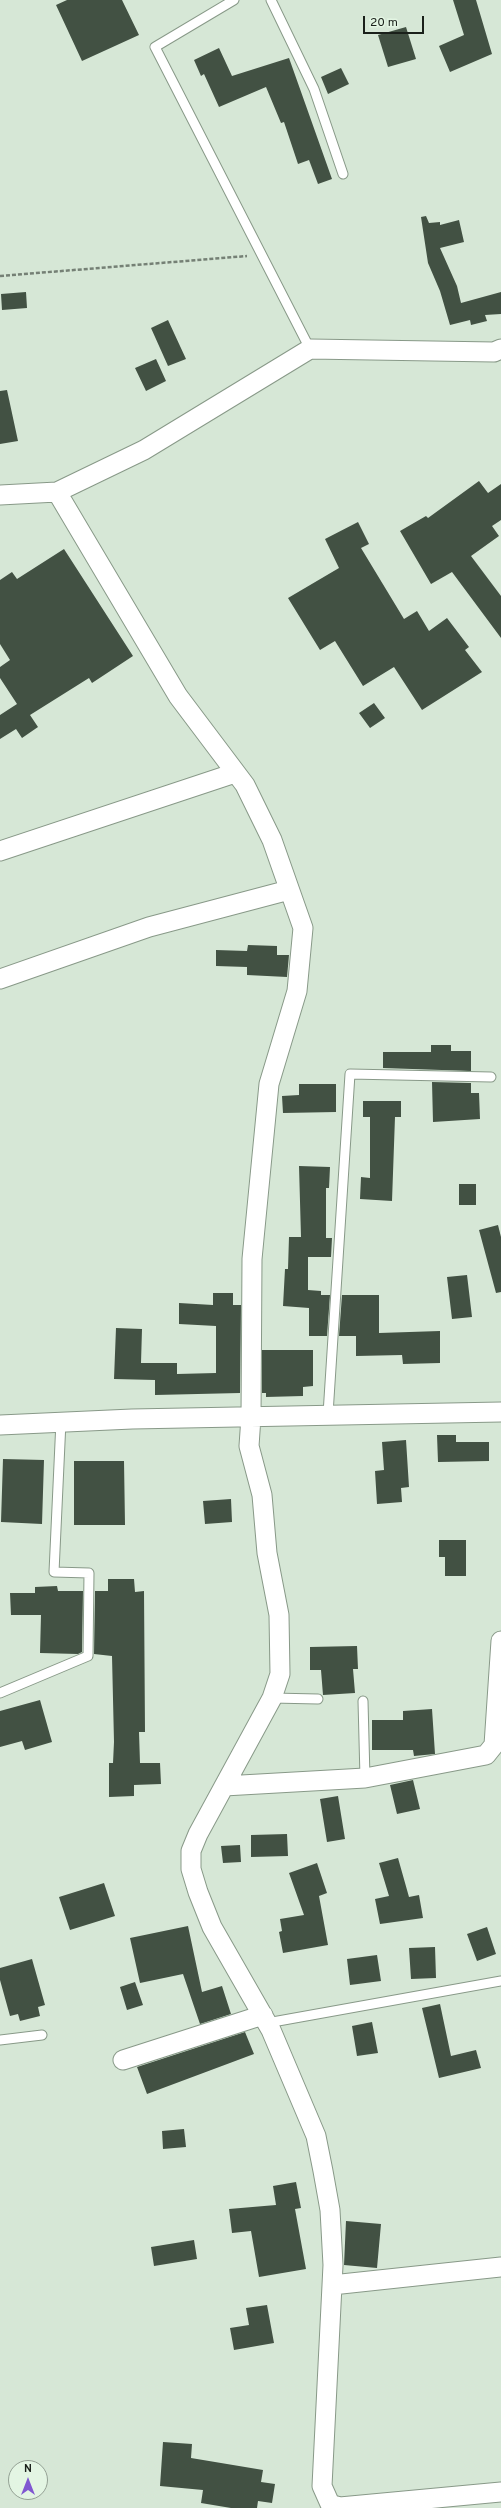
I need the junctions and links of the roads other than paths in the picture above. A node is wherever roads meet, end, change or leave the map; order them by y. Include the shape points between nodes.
1 (234, 0) edge
2 (271, 0) edge
3 (343, 174) dead end
4 (310, 349) junction
5 (501, 349) edge
6 (57, 492) junction
7 (0, 494) edge
8 (235, 773) junction
9 (0, 851) edge
10 (289, 890) junction
11 (0, 979) edge
12 (491, 1077) dead end
13 (501, 1412) edge
14 (328, 1414) junction
15 (252, 1417) junction
16 (61, 1421) junction
17 (0, 1425) edge
18 (501, 1641) edge
19 (0, 1693) edge
20 (272, 1698) junction
21 (318, 1699) dead end
22 (363, 1701) dead end
23 (365, 1778) junction
24 (224, 1786) junction
25 (501, 1981) edge
26 (265, 2019) junction
27 (42, 2035) dead end
28 (0, 2040) edge
29 (123, 2060) dead end
30 (501, 2267) edge
31 (332, 2285) junction
32 (501, 2492) edge
33 (329, 2506) edge

1 - 4 lane via 155,47
2 - 3 lane via 314,89
4 - 5 street via 494,352
4 - 6 street via 144,450
6 - 7 street
6 - 8 street via 178,696
8 - 9 street
8 - 10 street via 245,785 272,840
10 - 11 street via 149,927
10 - 15 street via 303,928 297,991 269,1084 252,1259
12 - 14 lane via 350,1074
13 - 14 street
14 - 15 street
15 - 16 street
15 - 20 street via 249,1446 262,1495 267,1553 279,1615 280,1674
16 - 17 street
16 - 19 lane via 54,1572 89,1573 88,1656
18 - 23 street via 492,1751 486,1755
20 - 21 lane
20 - 24 street
22 - 23 lane
23 - 24 street
24 - 26 street via 191,1851 191,1868 212,1927
25 - 26 lane
26 - 29 street
26 - 31 street via 316,2136 330,2210
27 - 28 lane
30 - 31 street
31 - 33 street via 322,2486
32 - 33 street

